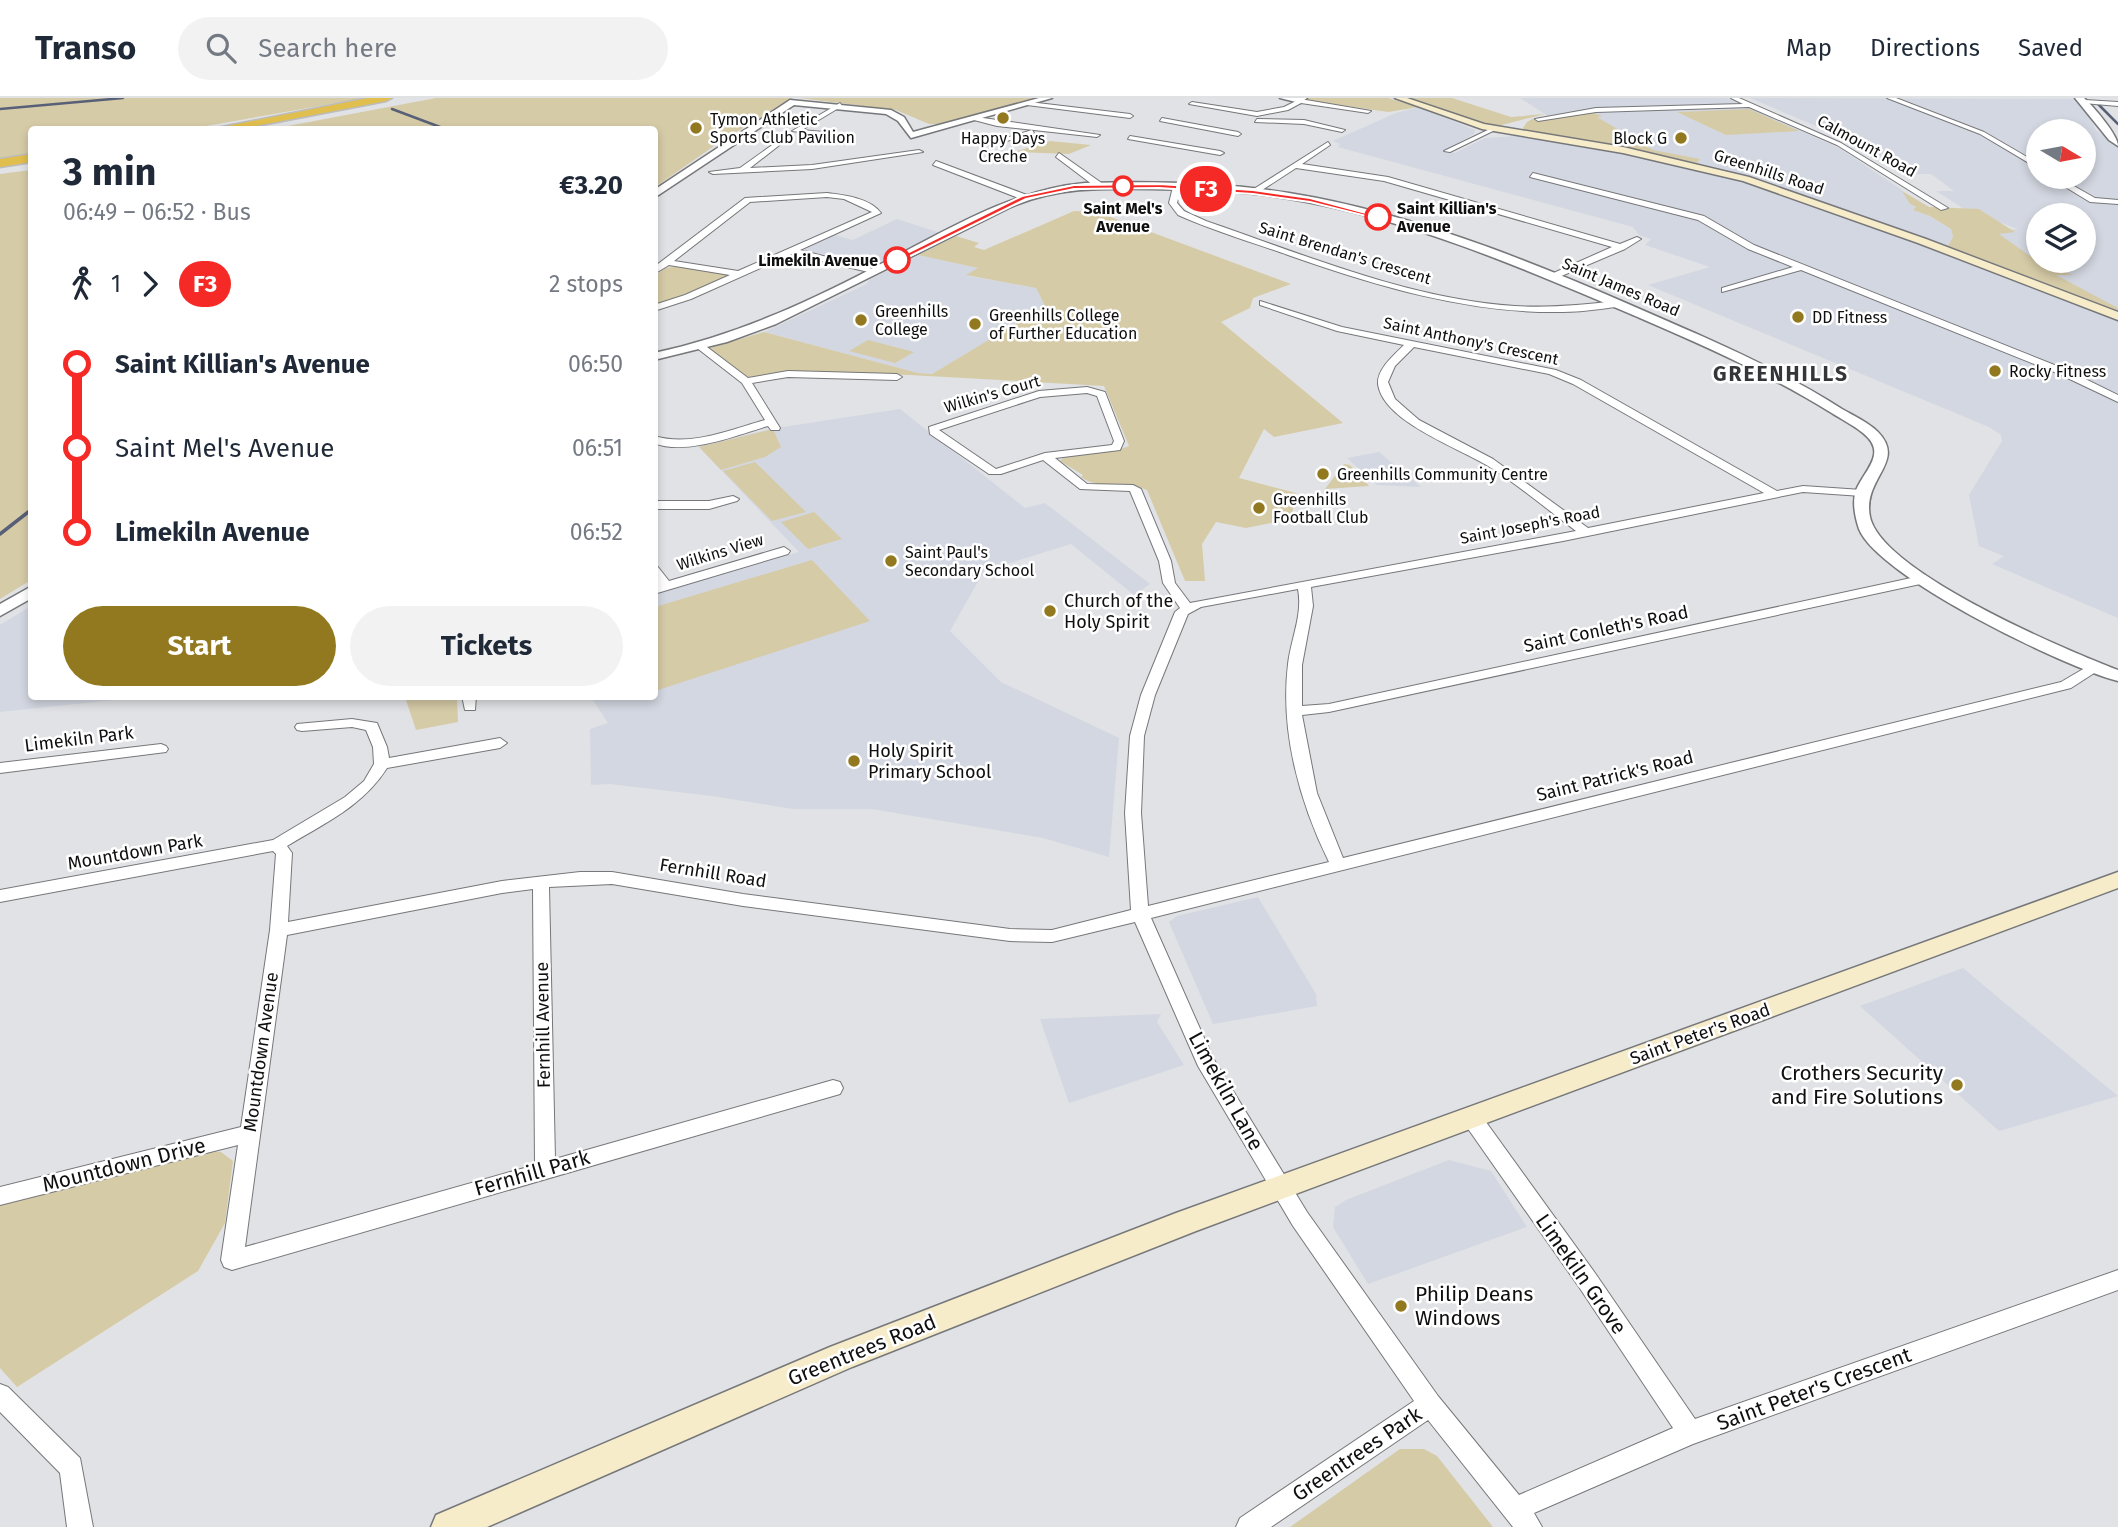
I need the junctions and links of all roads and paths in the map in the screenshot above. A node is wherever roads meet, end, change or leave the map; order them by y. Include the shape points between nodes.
1 (386, 98) edge
2 (1048, 98) edge
3 (1141, 98) edge
4 (1284, 98) edge
5 (1399, 98) edge
6 (1734, 98) edge
7 (1890, 98) edge
8 (1302, 99) edge
9 (399, 100) dead end
10 (1159, 100) edge
11 (2082, 100) edge
12 (1029, 103) junction
13 (1192, 104) dead end
14 (2118, 104) edge
15 (840, 105) junction
16 (1753, 106) junction
17 (1368, 111) dead end
18 (1130, 116) dead end
19 (1257, 118) junction
20 (976, 119) junction
21 (1538, 119) dead end
22 (1162, 120) dead end
23 (235, 126) edge
24 (267, 126) edge
25 (1041, 129) junction
26 (1494, 129) junction
27 (1342, 130) dead end
28 (1238, 134) junction
29 (789, 135) dead end
30 (834, 135) dead end
31 (911, 135) junction
32 (1097, 135) dead end
33 (1130, 138) dead end
34 (2118, 143) edge
35 (990, 144) dead end
36 (1328, 144) dead end
37 (844, 151) dead end
38 (1204, 151) junction
39 (1448, 151) dead end
40 (919, 152) junction
41 (1220, 153) dead end
42 (1059, 155) dead end
43 (28, 159) edge
44 (2026, 159) edge
45 (932, 161) joint
46 (848, 162) junction
47 (0, 163) edge
48 (28, 165) edge
49 (1294, 165) junction
50 (0, 169) edge
51 (743, 170) junction
52 (713, 172) dead end
53 (1533, 175) dead end
54 (1100, 186) junction
55 (1177, 187) junction
56 (2074, 189) edge
57 (658, 192) edge
58 (1253, 192) junction
59 (1024, 197) junction
60 (2118, 202) edge
61 (1944, 208) dead end
62 (948, 234) joint
63 (1637, 239) dead end
64 (1622, 247) junction
65 (792, 251) junction
66 (667, 262) junction
67 (1801, 267) junction
68 (658, 269) edge
69 (874, 272) junction
70 (738, 274) junction
71 (1552, 277) junction
72 (1725, 290) dead end
73 (1263, 303) dead end
74 (1616, 304) junction
75 (658, 307) edge
76 (2118, 316) edge
77 (1411, 344) junction
78 (700, 346) junction
79 (658, 356) edge
80 (897, 377) dead end
81 (746, 381) junction
82 (2118, 399) edge
83 (658, 445) edge
84 (1045, 456) junction
85 (1862, 493) junction
86 (1773, 494) junction
87 (733, 499) dead end
88 (658, 505) edge
89 (1585, 532) junction
90 (783, 551) dead end
91 (1925, 579) junction
92 (1304, 586) junction
93 (660, 588) edge
94 (28, 594) edge
95 (1197, 605) junction
96 (0, 611) edge
97 (2095, 668) junction
98 (2118, 676) edge
99 (1294, 711) junction
100 (302, 727) dead end
101 (500, 743) dead end
102 (162, 749) dead end
103 (382, 764) junction
104 (0, 768) edge
105 (277, 845) junction
106 (1338, 864) junction
107 (2118, 880) edge
108 (541, 882) junction
109 (0, 896) edge
110 (1140, 913) junction
111 (279, 930) junction
112 (833, 1088) dead end
113 (1471, 1117) junction
114 (248, 1134) junction
115 (545, 1168) junction
116 (1280, 1186) junction
117 (0, 1196) edge
118 (232, 1260) joint
119 (2118, 1280) edge
120 (0, 1395) edge
121 (1430, 1404) junction
122 (1690, 1433) junction
123 (1522, 1518) edge
124 (80, 1527) edge
125 (448, 1527) edge
126 (1249, 1527) edge

1 - 23 highway
2 - 12 street
3 - 10 street
4 - 8 street
5 - 26 main road, Greenhills Road
6 - 16 street, Calmount Road
7 - 44 street via 1982,133
8 - 17 street
8 - 19 street
9 - 24 highway
11 - 14 street
11 - 34 street
12 - 18 street
12 - 20 street
13 - 19 street
15 - 30 street via 795,131
15 - 31 street via 896,115
15 - 57 street via 793,102
16 - 21 street via 1596,110
16 - 61 street, Calmount Road via 1839,144
19 - 27 street
19 - 28 street
20 - 25 street
20 - 31 street
22 - 28 street
25 - 32 street
25 - 35 street
26 - 39 street
26 - 76 main road, Greenhills Road via 1615,148 1746,178
28 - 38 street
29 - 51 street
31 - 40 street
33 - 38 street
36 - 49 street
37 - 46 street
38 - 41 street
40 - 45 street
40 - 46 street
42 - 54 street
43 - 47 highway
45 - 59 street
46 - 51 street
48 - 50 highway
49 - 58 street
49 - 64 street via 1385,179
51 - 52 street
53 - 67 street via 1700,218 1751,247
54 - 55 street, Saint James Road
54 - 59 street, Saint James Road
55 - 58 street, Saint James Road
55 - 74 street, Saint Brendan's Crescent via 1172,203 1203,223 1395,286 1529,311
56 - 60 street via 2093,200
58 - 71 street, Saint James Road via 1310,200 1402,224 1476,246
59 - 62 street, Saint James Road
62 - 69 street
63 - 64 street
64 - 71 street
65 - 66 street via 877,213 837,196 748,200
65 - 69 street
65 - 70 street
66 - 68 street
66 - 70 street
67 - 72 street
67 - 82 street via 2063,372
69 - 78 street via 757,328
70 - 75 street
71 - 74 street, Saint James Road
73 - 77 street, Saint Anthony's Crescent via 1340,329
74 - 85 street, Saint James Road via 1757,367 1825,403 1876,438 1882,463
77 - 86 street, Saint Anthony's Crescent via 1577,382
77 - 89 street via 1383,380 1401,412 1489,461
78 - 79 street
78 - 81 street
80 - 81 street via 788,374
81 - 83 street via 773,425 681,445
84 - 84 street, Wilkin's Court via 989,471 933,429 1039,394 1087,390 1101,394 1119,441 1116,448
84 - 95 street via 1084,487 1137,491 1169,583 1182,603
85 - 86 street, Saint Joseph's Road via 1803,489
85 - 91 street via 1870,537
86 - 89 street, Saint Joseph's Road
87 - 88 street via 709,505
89 - 92 street, Saint Joseph's Road
90 - 93 street, Wilkins View
91 - 97 street via 2021,634
91 - 99 street, Saint Conleth's Road via 1329,708
92 - 95 street, Saint Joseph's Road
92 - 99 street via 1309,604 1296,662
94 - 96 street
95 - 110 street, Limekiln Lane via 1182,612 1148,695 1135,753 1135,867
97 - 98 street
97 - 106 street, Saint Patrick's Road via 2066,685
99 - 106 street via 1308,787
100 - 103 street via 372,726
101 - 103 street
102 - 104 street, Limekiln Park
103 - 105 street via 351,801
105 - 109 street, Mountdown Park
105 - 111 street, Mountdown Avenue via 284,853
106 - 110 street, Saint Patrick's Road
107 - 113 main road, Saint Peter's Road
108 - 110 street, Fernhill Road via 612,878 1010,936 1052,936
108 - 111 street, Fernhill Road
108 - 115 street, Fernhill Avenue
110 - 116 street, Limekiln Lane via 1205,1060
111 - 114 street, Mountdown Avenue
112 - 115 street, Fernhill Park
113 - 116 main road, Saint Peter's Road
113 - 122 street, Limekiln Grove
114 - 117 street, Mountdown Drive
114 - 118 street, Mountdown Avenue
115 - 118 street, Fernhill Park
116 - 121 street, Limekiln Lane
116 - 125 main road, Greentrees Road via 841,1357
119 - 122 street, Saint Peter's Crescent
120 - 124 street via 71,1467
121 - 123 street, Limekiln Lane
121 - 126 street, Greentrees Park
122 - 123 street, Saint Peter's Crescent

